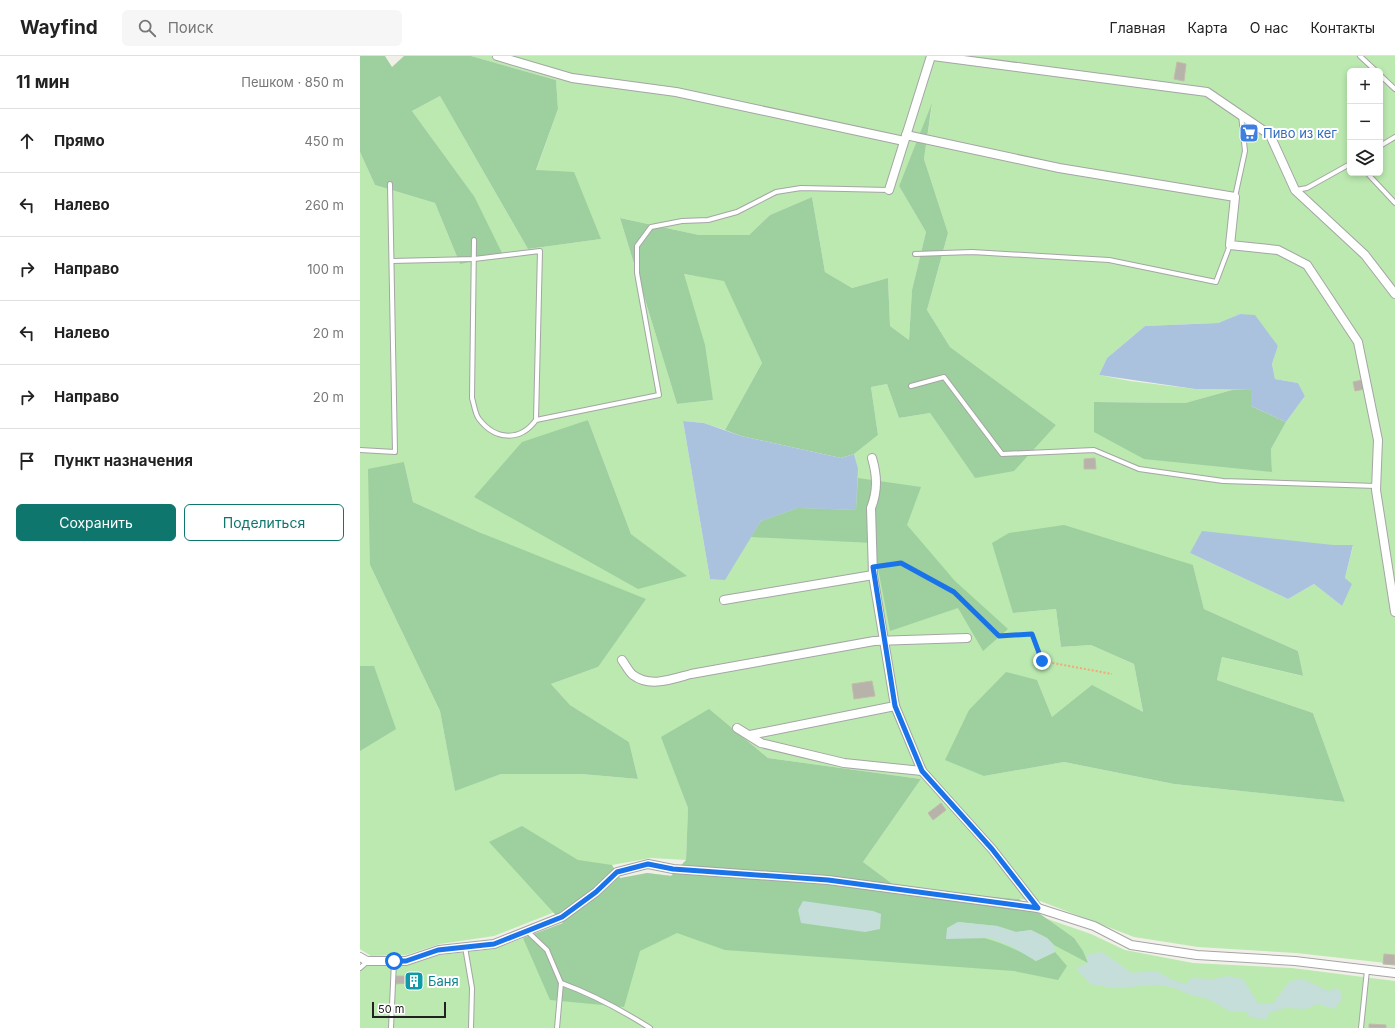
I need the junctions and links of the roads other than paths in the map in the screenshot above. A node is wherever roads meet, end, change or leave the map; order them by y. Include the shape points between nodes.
1 (497, 56) edge
2 (932, 56) edge
3 (1360, 56) edge
4 (1373, 68) edge
5 (1383, 78) edge
6 (1395, 89) edge
7 (1241, 115) junction
8 (1395, 137) edge
9 (905, 138) junction
10 (1383, 144) edge
11 (1347, 166) edge
12 (1370, 176) edge
13 (390, 184) dead end
14 (889, 190) joint
15 (1295, 190) junction
16 (1235, 197) junction
17 (1395, 203) edge
18 (474, 240) dead end
19 (1230, 245) junction
20 (915, 254) dead end
21 (474, 259) junction
22 (392, 261) junction
23 (1395, 294) edge
24 (911, 386) dead end
25 (536, 420) junction
26 (360, 450) edge
27 (872, 458) dead end
28 (1376, 486) junction
29 (873, 571) junction
30 (724, 600) dead end
31 (1395, 612) edge
32 (967, 638) dead end
33 (885, 640) junction
34 (622, 660) dead end
35 (895, 706) junction
36 (737, 728) dead end
37 (750, 735) junction
38 (922, 771) junction
39 (1038, 908) junction
40 (527, 931) junction
41 (465, 947) junction
42 (364, 959) edge
43 (394, 961) junction
44 (360, 968) edge
45 (1367, 970) junction
46 (1395, 973) edge
47 (561, 983) junction
48 (390, 1028) edge
49 (472, 1028) edge
50 (558, 1028) edge
51 (650, 1028) edge
52 (1361, 1028) edge

1 - 9 street via 572,78 676,92
2 - 7 street via 1207,92
2 - 9 street
3 - 4 lane
5 - 6 lane
7 - 15 street via 1270,135
7 - 16 lane via 1244,151
8 - 10 lane
9 - 14 street
9 - 16 street via 1059,168
11 - 15 lane via 1307,188
12 - 17 lane
13 - 22 lane
14 - 25 lane via 801,188 776,192 737,212 708,220 682,220 651,227 637,246 637,274 659,395
15 - 23 street via 1365,255
16 - 19 street
18 - 21 lane
19 - 20 lane via 1216,282 1109,260 972,252
19 - 28 street via 1278,250 1307,265 1358,342 1378,440
21 - 22 lane
21 - 25 lane via 472,398 479,419 496,433 509,437 529,429
21 - 25 lane via 540,251
22 - 26 lane via 395,452
24 - 28 lane via 944,377 1002,454 1094,450 1139,469 1223,481
27 - 29 street via 877,475 875,498 871,508
28 - 31 street
29 - 30 street
29 - 33 street
32 - 33 street
33 - 34 street via 653,682 646,682 632,674
33 - 35 street
35 - 37 street
35 - 38 street
36 - 37 street
37 - 38 street via 761,743 844,763
38 - 39 street via 992,849
39 - 40 street via 828,880 673,869 648,864 617,872 596,892 562,917
39 - 45 street via 1094,926 1131,945 1196,955 1295,961
40 - 41 street via 494,944
40 - 47 lane via 547,950
41 - 43 street via 438,950 406,961
41 - 49 lane via 472,988
42 - 43 street
42 - 44 lane
43 - 48 lane
45 - 46 street
45 - 52 lane
47 - 50 lane
47 - 51 lane via 636,1018

